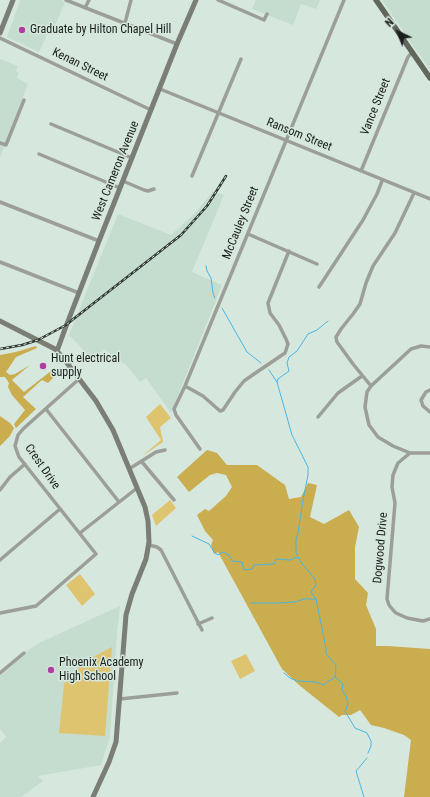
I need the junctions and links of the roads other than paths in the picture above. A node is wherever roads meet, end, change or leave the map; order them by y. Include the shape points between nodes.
1 (13, 0) edge
2 (66, 0) edge
3 (88, 0) edge
4 (131, 0) edge
5 (196, 0) edge
6 (218, 0) edge
7 (344, 0) edge
8 (376, 0) edge
9 (86, 8) junction
10 (267, 14) dead end
11 (125, 23) junction
12 (0, 33) edge
13 (0, 38) edge
14 (177, 44) junction
15 (412, 52) junction
16 (241, 59) dead end
17 (430, 78) edge
18 (160, 89) junction
19 (24, 100) dead end
20 (151, 110) junction
21 (218, 112) junction
22 (51, 124) dead end
23 (286, 141) junction
24 (0, 143) edge
25 (39, 154) dead end
26 (132, 158) junction
27 (361, 171) junction
28 (192, 176) dead end
29 (123, 181) junction
30 (382, 181) junction
31 (120, 188) junction
32 (154, 189) dead end
33 (414, 194) junction
34 (430, 199) edge
35 (0, 202) edge
36 (248, 234) junction
37 (99, 241) junction
38 (289, 251) junction
39 (0, 262) edge
40 (318, 264) dead end
41 (319, 287) dead end
42 (79, 293) junction
43 (0, 321) edge
44 (430, 347) edge
45 (57, 351) junction
46 (362, 376) junction
47 (79, 379) junction
48 (186, 386) junction
49 (371, 386) junction
50 (430, 390) edge
51 (46, 409) junction
52 (430, 412) edge
53 (318, 417) dead end
54 (200, 449) dead end
55 (165, 450) dead end
56 (410, 453) junction
57 (430, 453) edge
58 (142, 462) junction
59 (24, 464) junction
60 (129, 469) junction
61 (137, 488) junction
62 (0, 490) edge
63 (174, 500) dead end
64 (119, 502) junction
65 (60, 509) junction
66 (80, 534) junction
67 (149, 546) junction
68 (0, 560) edge
69 (0, 613) edge
70 (212, 618) dead end
71 (430, 619) edge
72 (198, 624) junction
73 (202, 630) dead end
74 (24, 653) dead end
75 (0, 673) edge
76 (177, 693) dead end
77 (120, 700) junction
78 (93, 797) edge

1 - 12 street
2 - 9 street
3 - 9 street
4 - 11 street
5 - 14 street, West Cameron Avenue
6 - 10 street via 264,20
7 - 23 street, McCauley Street
8 - 15 main road
9 - 11 street
11 - 14 street
13 - 20 street, Kenan Street
14 - 18 street, West Cameron Avenue
15 - 17 main road
15 - 27 street, Vance Street
16 - 21 street
18 - 20 street, West Cameron Avenue
18 - 21 street, Ransom Street
19 - 24 street via 6,145
20 - 26 street, West Cameron Avenue
21 - 23 street, Ransom Street
21 - 28 street
22 - 26 street
23 - 27 street, Ransom Street
23 - 36 street, McCauley Street
25 - 31 street
26 - 29 street, West Cameron Avenue
27 - 30 street, Ransom Street
29 - 31 street, West Cameron Avenue
29 - 32 street via 148,191
30 - 33 street, Ransom Street
30 - 41 street via 363,220
31 - 37 street, West Cameron Avenue
33 - 34 street, Ransom Street
33 - 46 street via 395,232 373,266 360,304 336,337
35 - 37 street
36 - 38 street
36 - 48 street, McCauley Street
37 - 42 street, West Cameron Avenue
38 - 40 street
38 - 48 street via 268,303 270,313 286,339 287,348 281,356 244,381 220,411 203,396
39 - 42 street
42 - 45 street, West Cameron Avenue
43 - 45 street
44 - 49 street via 411,349
45 - 47 street
46 - 49 street
46 - 53 street via 338,393
47 - 51 street, Crest Drive
47 - 60 street via 110,424
48 - 54 street, McCauley Street via 174,412
49 - 56 street via 365,407 369,425 384,441
50 - 52 street via 421,400
51 - 59 street, Crest Drive via 18,435 16,440 16,450
51 - 64 street
55 - 58 street via 156,452
56 - 57 street
56 - 71 street, Dogwood Drive via 398,463 392,475 395,503 387,599 393,610 402,616 413,620
58 - 60 street
58 - 63 street
59 - 62 street
59 - 65 street, Crest Drive
60 - 61 street
61 - 64 street
61 - 67 street via 148,521
64 - 66 street
65 - 66 street, Crest Drive
65 - 68 street
66 - 69 street, Crest Drive via 96,554 36,606
67 - 72 street via 160,550
67 - 77 street via 126,615
70 - 72 street
72 - 73 street
74 - 75 street
76 - 77 street
77 - 78 street via 114,748

